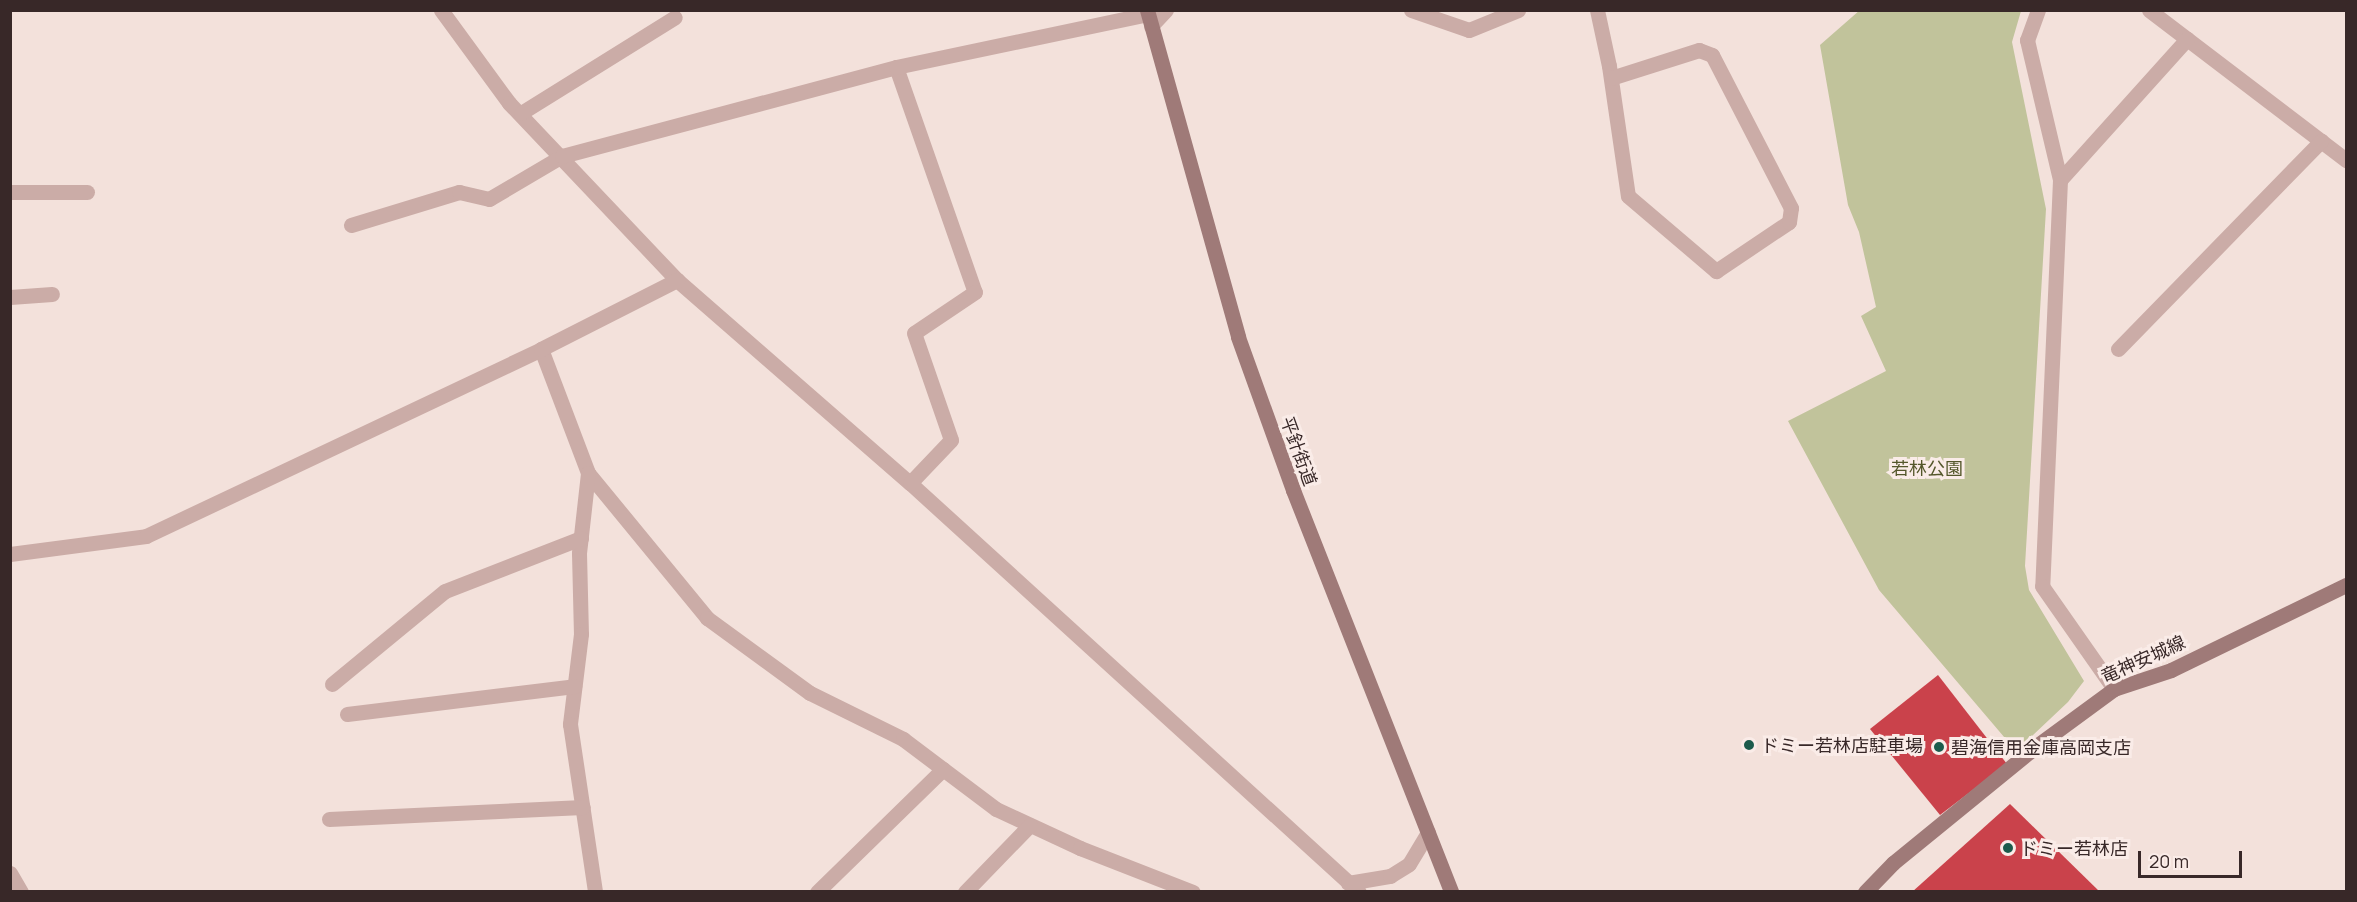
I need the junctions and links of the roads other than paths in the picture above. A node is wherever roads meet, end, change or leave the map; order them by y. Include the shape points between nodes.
1 (441, 10) edge
2 (1166, 10) edge
3 (1411, 10) edge
4 (1518, 10) edge
5 (1597, 10) edge
6 (2038, 10) edge
7 (2149, 10) edge
8 (675, 17) dead end
9 (1149, 17) edge
10 (2187, 39) junction
11 (896, 67) junction
12 (1611, 78) junction
13 (521, 112) junction
14 (2321, 141) junction
15 (562, 156) junction
16 (2346, 160) edge
17 (2060, 180) junction
18 (10, 192) edge
19 (87, 192) dead end
20 (351, 225) dead end
21 (677, 280) junction
22 (52, 294) dead end
23 (10, 297) edge
24 (541, 349) junction
25 (2118, 349) dead end
26 (588, 473) junction
27 (910, 483) junction
28 (580, 538) junction
29 (10, 554) edge
30 (2346, 585) edge
31 (332, 684) dead end
32 (574, 686) junction
33 (2114, 689) junction
34 (347, 714) dead end
35 (943, 769) junction
36 (583, 807) junction
37 (329, 819) dead end
38 (1030, 825) junction
39 (1428, 832) junction
40 (10, 873) edge
41 (1353, 887) edge
42 (21, 891) edge
43 (595, 891) edge
44 (817, 891) edge
45 (965, 891) edge
46 (1193, 891) edge
47 (1451, 891) edge
48 (1865, 891) edge

1 - 13 street via 509,103
2 - 9 street
3 - 4 street via 1469,30
5 - 12 street
6 - 17 street via 2027,40
7 - 10 street
8 - 13 street
9 - 11 street
9 - 39 street, 平針街道 via 1238,337 1293,490
10 - 14 street
10 - 17 street
11 - 15 street
11 - 27 street via 975,292 914,333 951,440
12 - 12 street via 1628,196 1716,271 1789,222 1791,208 1712,56 1699,50
13 - 15 street
14 - 16 street
14 - 25 street
15 - 20 street via 489,199 459,192
15 - 21 street
17 - 33 street via 2042,586
18 - 19 street
21 - 24 street
21 - 27 street
22 - 23 street
24 - 26 street
24 - 29 street via 146,536
26 - 28 street
26 - 35 street via 707,618 810,693 903,739
27 - 41 street
28 - 31 street via 445,591
28 - 32 street via 581,634
30 - 33 street, 竜神安城線 via 2171,670
32 - 34 street
32 - 36 street via 570,724
33 - 48 street, 竜神安城線 via 2035,747 1893,863
35 - 38 street via 996,809
35 - 44 street
36 - 37 street
36 - 43 street
38 - 45 street
38 - 46 street
39 - 41 street via 1409,864 1390,876
39 - 47 street, 平針街道
40 - 42 street

